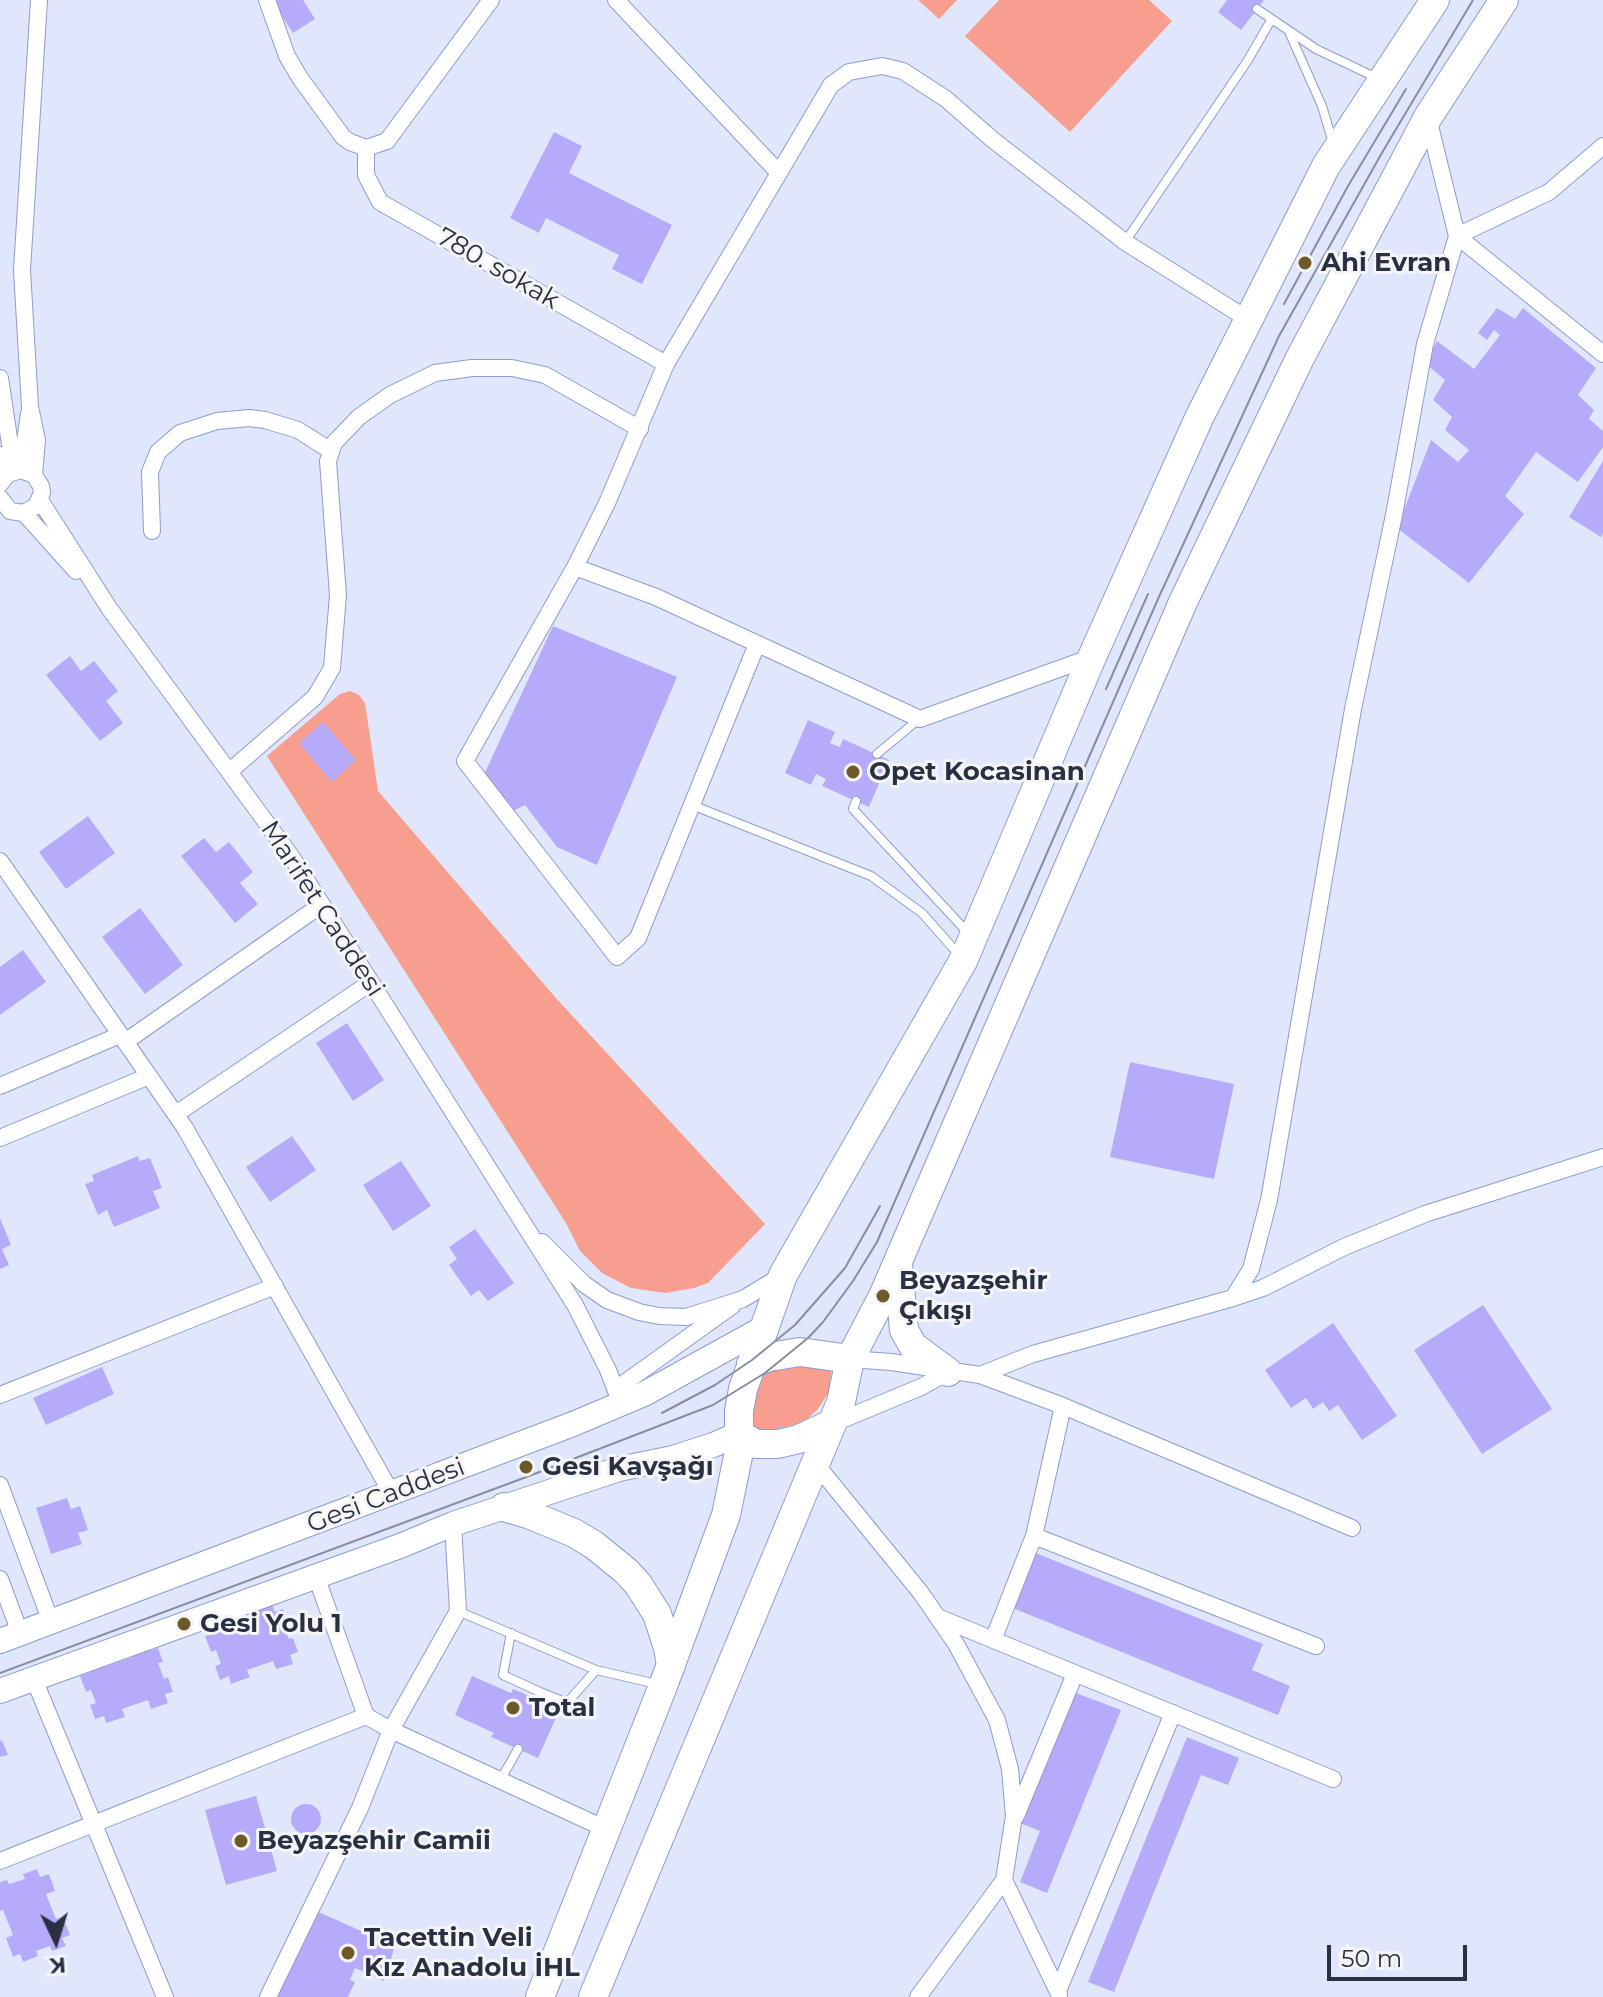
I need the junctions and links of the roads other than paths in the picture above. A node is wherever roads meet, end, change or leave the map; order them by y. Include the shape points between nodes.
1 (39, 0) edge
2 (267, 0) edge
3 (491, 0) edge
4 (616, 0) edge
5 (1435, 0) edge
6 (1504, 0) edge
7 (1257, 9) dead end
8 (1271, 20) junction
9 (1290, 33) junction
10 (1381, 79) junction
11 (1428, 117) junction
12 (1603, 146) edge
13 (366, 148) junction
14 (1335, 153) junction
15 (779, 173) junction
16 (1457, 236) junction
17 (1125, 242) junction
18 (1249, 320) junction
19 (1603, 354) edge
20 (666, 364) junction
21 (0, 378) edge
22 (640, 429) junction
23 (331, 451) junction
24 (0, 455) edge
25 (15, 476) edge
26 (0, 498) edge
27 (40, 500) junction
28 (21, 513) junction
29 (0, 524) edge
30 (152, 531) dead end
31 (575, 567) junction
32 (109, 608) junction
33 (757, 644) junction
34 (1092, 657) junction
35 (920, 719) junction
36 (877, 754) dead end
37 (229, 772) junction
38 (856, 801) dead end
39 (692, 805) junction
40 (0, 861) edge
41 (321, 905) junction
42 (968, 949) junction
43 (370, 983) junction
44 (123, 1038) junction
45 (149, 1076) junction
46 (0, 1086) edge
47 (176, 1114) junction
48 (0, 1138) edge
49 (1603, 1157) edge
50 (521, 1221) junction
51 (897, 1263) junction
52 (783, 1275) junction
53 (275, 1286) junction
54 (1233, 1298) junction
55 (743, 1299) junction
56 (762, 1329) junction
57 (850, 1359) junction
58 (751, 1364) junction
59 (948, 1372) junction
60 (980, 1375) junction
61 (0, 1395) edge
62 (619, 1396) junction
63 (1063, 1406) junction
64 (831, 1424) junction
65 (739, 1442) junction
66 (815, 1463) junction
67 (0, 1485) edge
68 (392, 1494) junction
69 (504, 1507) junction
70 (453, 1524) junction
71 (1352, 1528) dead end
72 (1034, 1536) junction
73 (316, 1576) junction
74 (0, 1579) edge
75 (458, 1611) junction
76 (940, 1618) junction
77 (51, 1622) junction
78 (511, 1633) junction
79 (10, 1637) edge
80 (993, 1640) junction
81 (1316, 1646) dead end
82 (596, 1670) junction
83 (1075, 1674) junction
84 (667, 1676) junction
85 (34, 1679) junction
86 (0, 1691) edge
87 (1173, 1713) junction
88 (366, 1716) junction
89 (391, 1730) junction
90 (518, 1749) dead end
91 (501, 1779) junction
92 (1333, 1779) dead end
93 (94, 1824) junction
94 (1013, 1824) junction
95 (608, 1830) junction
96 (0, 1861) edge
97 (1004, 1880) junction
98 (1059, 1994) edge
99 (165, 1997) edge
100 (268, 1997) edge
101 (540, 1997) edge
102 (593, 1997) edge
103 (918, 1997) edge

1 - 25 street via 22,270 30,407 37,440
2 - 13 street via 287,56 307,88 343,137
3 - 13 street via 387,141
4 - 15 street
5 - 10 highway
6 - 11 highway
7 - 8 lane
8 - 9 lane
8 - 17 lane
9 - 10 lane
9 - 14 lane via 1322,106
10 - 14 highway
11 - 16 street
11 - 51 highway via 1300,358 1183,602
12 - 16 street via 1549,192
13 - 20 street, 780. sokak via 366,175 380,202
14 - 18 highway
15 - 17 street via 831,85 860,68 893,67 946,99
15 - 20 street
16 - 19 street
16 - 54 street via 1425,344 1353,709 1264,1223 1251,1269
17 - 18 street
18 - 34 highway
20 - 22 street
21 - 25 street
22 - 23 street via 545,375 472,368 435,373 390,395 359,417
22 - 31 street
23 - 30 street via 298,430 257,419 217,421 180,433 158,452 150,472
23 - 37 street via 338,595 332,668 315,697
24 - 25 street
25 - 27 street via 41,486
26 - 28 street via 4,506
27 - 28 street
27 - 32 street
28 - 29 street
28 - 32 street
31 - 33 street
31 - 39 street via 465,761 617,957 638,938
32 - 37 street, Marifet Caddesi
33 - 35 street
33 - 39 street
34 - 35 street
34 - 42 highway
35 - 36 lane
37 - 41 street, Marifet Caddesi
38 - 42 lane via 853,809
39 - 42 lane via 871,876 944,936
40 - 44 street
41 - 43 street, Marifet Caddesi
41 - 44 street
42 - 52 highway
43 - 47 street
43 - 50 street, Marifet Caddesi
44 - 45 street
44 - 46 street
45 - 47 street
45 - 48 street
47 - 53 street
49 - 54 street via 1412,1219
50 - 55 street via 584,1284 620,1306 686,1317
50 - 62 street via 575,1305
51 - 57 highway
51 - 59 highway via 904,1330 913,1346
52 - 55 street
52 - 56 highway
53 - 61 street
53 - 68 street
54 - 60 street via 1033,1354
55 - 62 street
56 - 58 highway
56 - 62 main road, Gesi Caddesi via 683,1374
57 - 58 highway via 800,1352
57 - 59 street
57 - 64 highway
58 - 65 highway via 739,1404
59 - 60 street
59 - 64 street
60 - 63 street
62 - 68 main road, Gesi Caddesi
63 - 71 street
63 - 72 street
64 - 65 highway via 778,1444
64 - 66 highway
65 - 69 main road, Gesi Caddesi via 619,1469
65 - 84 highway via 726,1515
66 - 76 street
66 - 102 highway
67 - 77 street
68 - 77 main road, Gesi Caddesi
69 - 70 main road, Gesi Caddesi
69 - 84 highway via 574,1533 626,1571 657,1614 668,1648
70 - 73 main road, Gesi Caddesi
70 - 75 street
72 - 80 street
72 - 81 street
73 - 85 main road, Gesi Caddesi
73 - 88 street
74 - 79 street
75 - 78 lane
75 - 89 street
76 - 80 street
76 - 94 street via 997,1720 1010,1769
77 - 79 main road, Gesi Caddesi
78 - 82 lane
78 - 82 lane via 503,1675 539,1696 567,1703
80 - 83 street
82 - 84 lane
83 - 87 street
83 - 94 street
84 - 95 highway
85 - 86 main road, Gesi Caddesi
85 - 93 street
87 - 92 street
87 - 98 street
88 - 89 street
88 - 93 street
89 - 91 street
89 - 100 street via 360,1808
90 - 91 lane
91 - 95 street
93 - 96 street
93 - 99 street
94 - 97 street
95 - 101 highway
97 - 98 street
97 - 103 street

